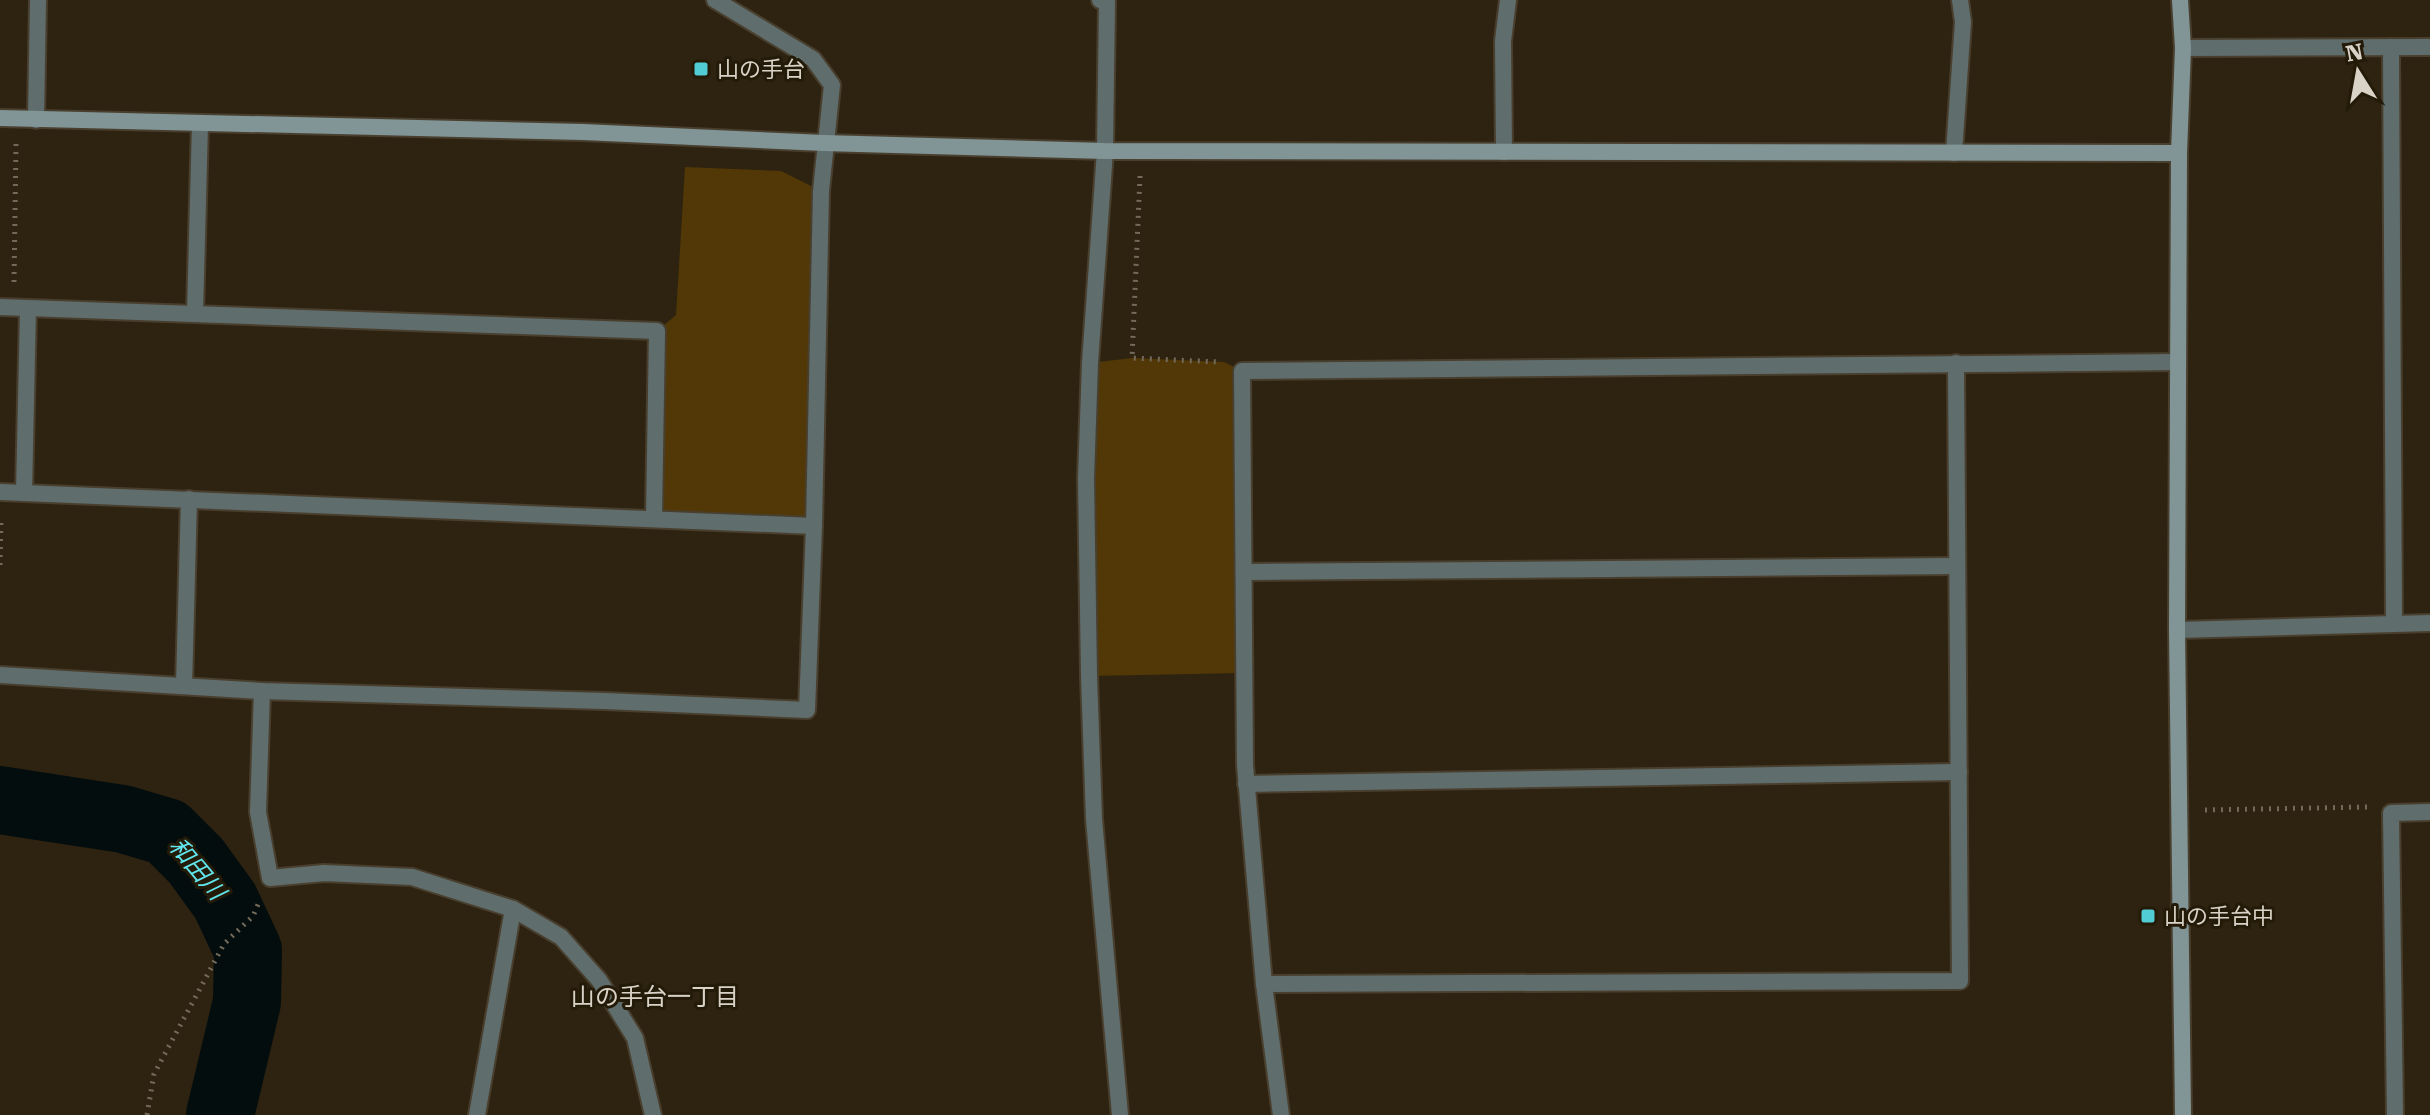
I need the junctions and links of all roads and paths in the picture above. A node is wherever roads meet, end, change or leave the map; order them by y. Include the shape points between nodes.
1 (38, 0) edge
2 (715, 0) edge
3 (1100, 0) edge
4 (1508, 0) edge
5 (1960, 0) edge
6 (2180, 0) edge
7 (2391, 47) junction
8 (2430, 47) edge
9 (2183, 48) junction
10 (8, 118) edge
11 (36, 120) junction
12 (200, 124) junction
13 (824, 143) junction
14 (1105, 151) junction
15 (1142, 151) junction
16 (1504, 152) junction
17 (1954, 153) junction
18 (2179, 153) junction
19 (14, 307) edge
20 (195, 314) junction
21 (2178, 362) junction
22 (1956, 363) junction
23 (1242, 371) junction
24 (1, 492) edge
25 (24, 493) junction
26 (189, 499) junction
27 (654, 518) junction
28 (814, 526) junction
29 (0, 565) edge
30 (1957, 566) junction
31 (1244, 572) junction
32 (2394, 623) junction
33 (2430, 623) edge
34 (2177, 630) junction
35 (0, 675) edge
36 (184, 686) junction
37 (262, 691) junction
38 (1959, 772) junction
39 (1246, 784) junction
40 (2179, 811) junction
41 (2430, 812) edge
42 (2391, 813) junction
43 (513, 909) junction
44 (253, 916) dead end
45 (1264, 984) junction
46 (147, 1115) edge
47 (477, 1115) edge
48 (653, 1115) edge
49 (1120, 1115) edge
50 (1281, 1115) edge
51 (2183, 1115) edge
52 (2395, 1115) edge

1 - 11 street
2 - 13 street via 813,59 832,85
3 - 14 street via 1107,1
4 - 16 street
5 - 17 street
6 - 9 street
7 - 8 street
7 - 9 street
7 - 32 street
9 - 18 street
10 - 11 street
10 - 19 path
11 - 12 street
12 - 13 street
12 - 20 street
13 - 14 street
13 - 28 street
14 - 15 street
14 - 49 street via 1086,478 1089,676 1094,819
15 - 16 street
15 - 23 path via 1132,358 1224,362
16 - 17 street
17 - 18 street
18 - 21 street
19 - 20 street
19 - 25 street
20 - 27 street via 657,331
21 - 22 street
21 - 34 street
22 - 23 street
22 - 30 street
23 - 31 street
24 - 25 street
24 - 29 path
25 - 26 street
26 - 27 street
26 - 36 street
27 - 28 street
28 - 37 street via 807,710
30 - 31 street
30 - 38 street
31 - 39 street
32 - 33 street
32 - 34 street
34 - 40 street
35 - 36 street
36 - 37 street
37 - 43 street via 258,812 270,878 324,873 412,877
38 - 39 street
38 - 45 street via 1960,981
39 - 45 street
40 - 42 path via 2366,806
40 - 51 street
41 - 42 street
42 - 52 street
43 - 47 street
43 - 48 street via 561,937 599,980 635,1038
44 - 46 path via 224,944 154,1074
45 - 50 street

